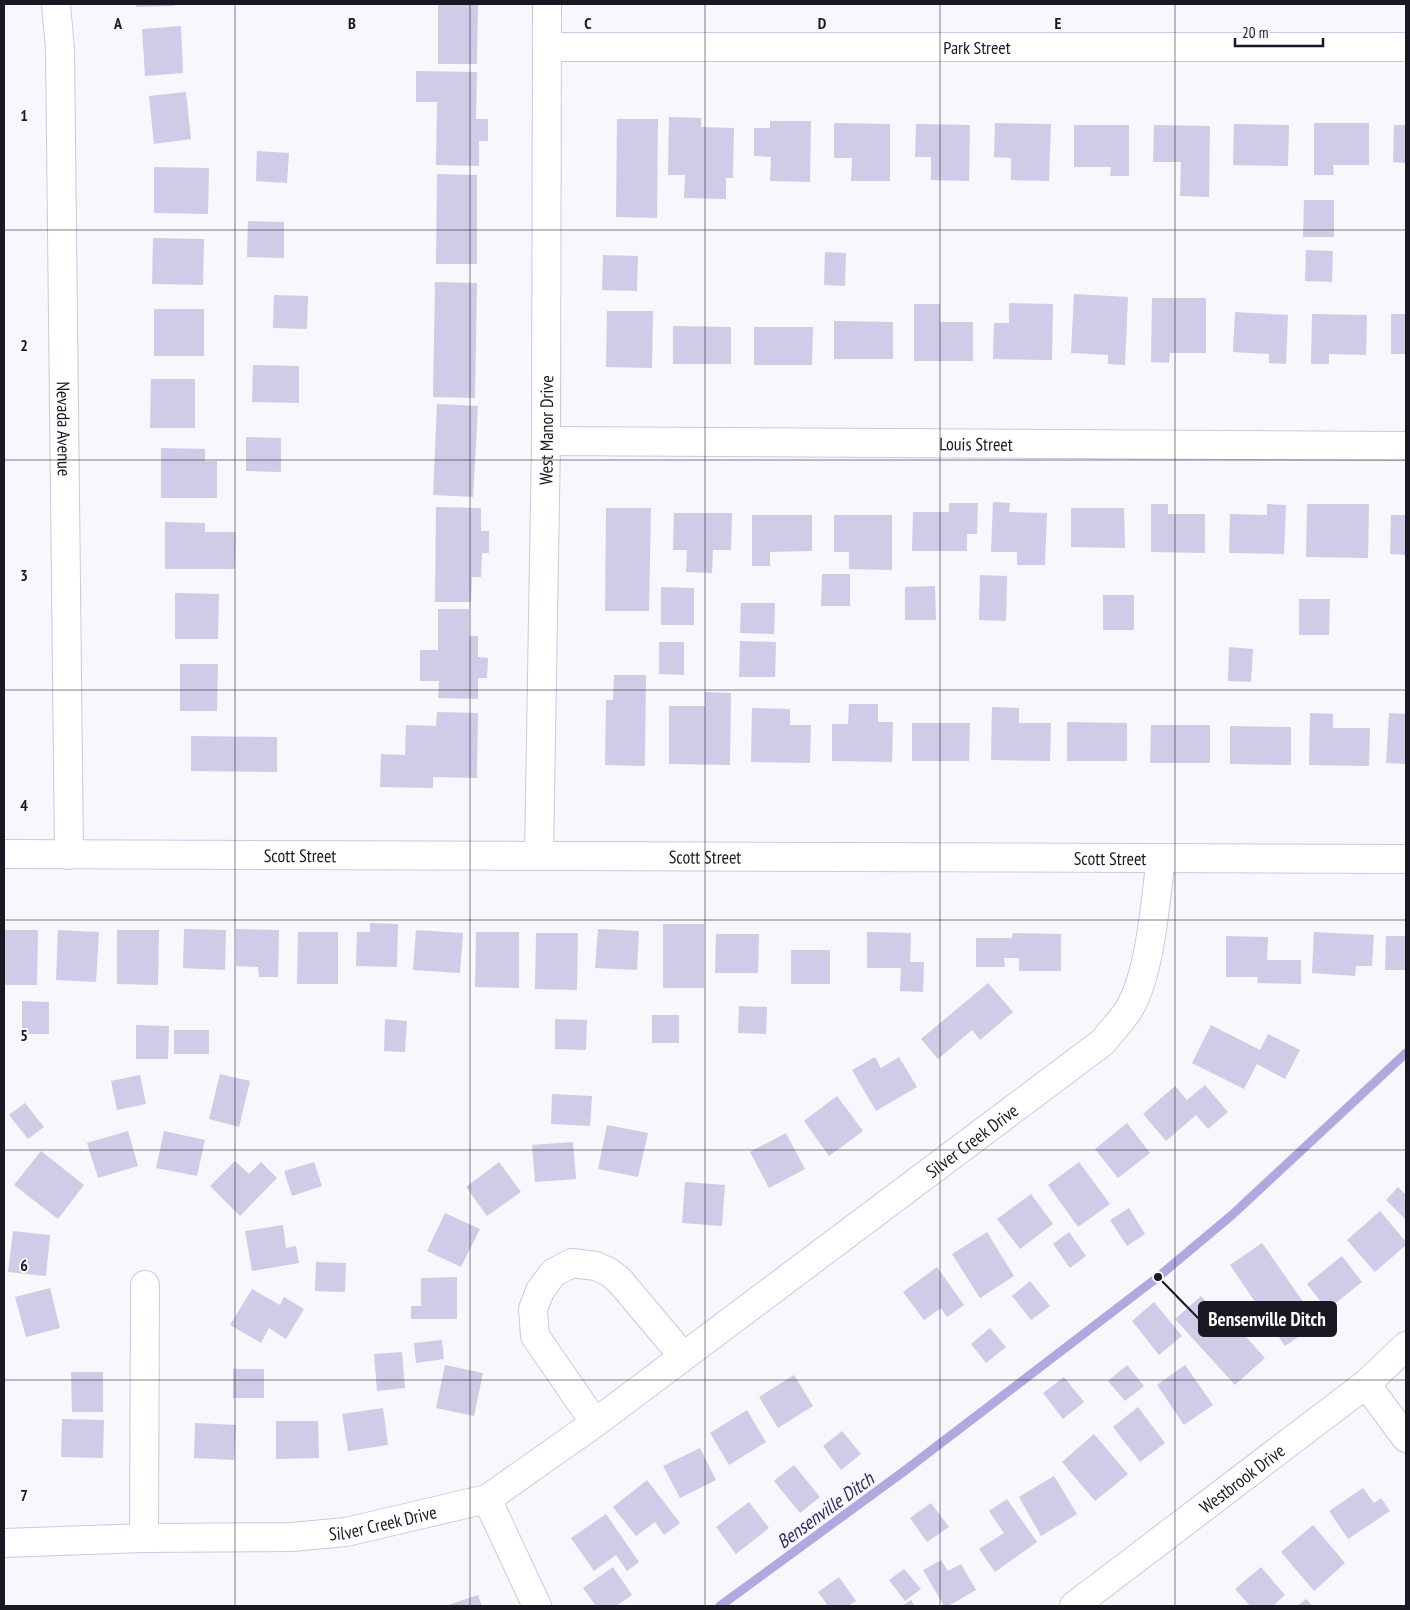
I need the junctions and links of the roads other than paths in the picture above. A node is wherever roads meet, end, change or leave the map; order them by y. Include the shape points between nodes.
1 (56, 4) edge
2 (546, 4) edge
3 (547, 47) junction
4 (1406, 47) edge
5 (546, 441) junction
6 (1406, 446) edge
7 (4, 854) edge
8 (69, 855) junction
9 (539, 856) junction
10 (1161, 858) junction
11 (1406, 859) edge
12 (145, 1285) dead end
13 (1406, 1346) edge
14 (683, 1356) junction
15 (1366, 1384) junction
16 (595, 1423) junction
17 (1406, 1438) edge
18 (487, 1499) junction
19 (144, 1538) junction
20 (4, 1543) edge
21 (537, 1606) edge
22 (1074, 1606) edge

1 - 8 street, Nevada Avenue via 60,49
2 - 3 street, West Manor Drive
3 - 4 street, Park Street
3 - 5 street, West Manor Drive
5 - 6 street, Louis Street
5 - 9 street, West Manor Drive
7 - 8 street, Scott Street
8 - 9 street, Scott Street
9 - 10 street, Scott Street
10 - 11 street, Scott Street
10 - 14 street, Silver Creek Drive via 1143,974 1129,1008 1103,1042
12 - 19 street
13 - 15 street, Westbrook Drive
14 - 16 street, Silver Creek Drive
14 - 16 street via 609,1272 596,1266 572,1263 553,1273 540,1291 533,1310 535,1336
15 - 17 street
15 - 22 street, Westbrook Drive
16 - 18 street, Silver Creek Drive
18 - 19 street, Silver Creek Drive via 346,1532 292,1537
18 - 21 street
19 - 20 street, Silver Creek Drive

